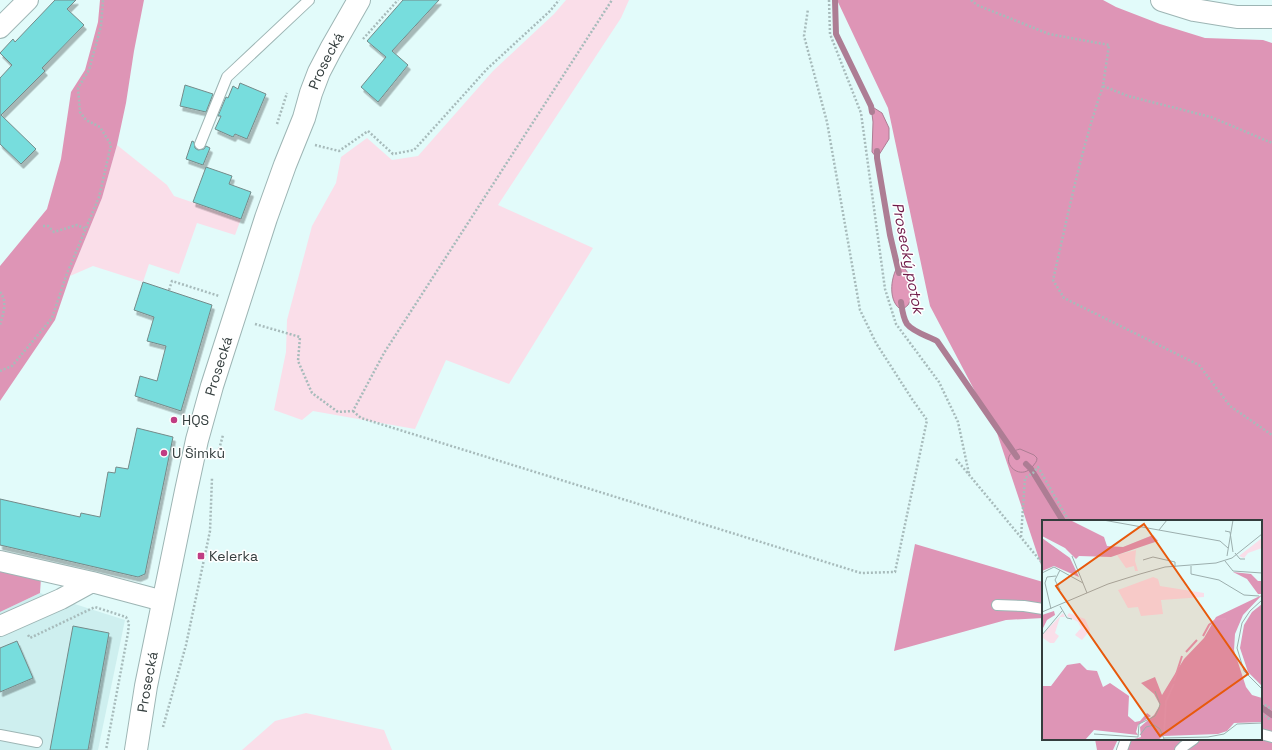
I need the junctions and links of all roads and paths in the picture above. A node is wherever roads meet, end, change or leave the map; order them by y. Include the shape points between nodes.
1 (28, 0) edge
2 (103, 0) edge
3 (309, 0) edge
4 (359, 0) edge
5 (398, 0) edge
6 (559, 0) edge
7 (612, 0) edge
8 (829, 0) edge
9 (971, 0) edge
10 (1162, 0) edge
11 (808, 9) dead end
12 (1272, 17) edge
13 (0, 28) edge
14 (362, 34) dead end
15 (1103, 86) junction
16 (1272, 143) edge
17 (200, 144) dead end
18 (311, 144) dead end
19 (43, 226) dead end
20 (86, 229) junction
21 (169, 290) dead end
22 (0, 292) edge
23 (219, 296) dead end
24 (0, 325) edge
25 (276, 330) dead end
26 (0, 371) edge
27 (353, 411) junction
28 (224, 430) dead end
29 (1272, 435) edge
30 (956, 460) dead end
31 (216, 461) dead end
32 (969, 474) junction
33 (212, 476) dead end
34 (1068, 520) edge
35 (1021, 537) junction
36 (0, 561) edge
37 (1042, 563) edge
38 (92, 582) junction
39 (163, 602) junction
40 (997, 605) dead end
41 (1042, 609) edge
42 (126, 617) dead end
43 (0, 626) edge
44 (1262, 704) edge
45 (1272, 709) edge
46 (1262, 714) edge
47 (1272, 722) edge
48 (161, 734) dead end
49 (1262, 734) edge
50 (0, 735) edge
51 (1272, 737) edge
52 (1126, 740) edge
53 (1193, 740) edge
54 (37, 742) dead end
55 (106, 750) edge
56 (136, 750) edge
57 (1122, 750) edge
58 (1180, 750) edge

1 - 13 street
2 - 20 path via 101,26 88,70 78,88 80,112 86,120 100,127 111,145 100,197
3 - 17 lane via 227,77
4 - 39 main road, Prosecká via 319,72 259,240 197,440
5 - 14 path via 358,42
6 - 18 path via 487,69 414,150 393,154 368,131 339,151
7 - 27 path via 384,353
8 - 32 path via 830,34 862,113 885,289 896,324 939,382 958,422
9 - 15 path via 977,5 1049,34 1109,46
10 - 12 main road via 1194,10 1237,17
11 - 27 path via 804,36 827,122 860,310 876,343 927,420 895,572 861,573 361,418
15 - 16 path via 1128,96 1211,117
15 - 29 path via 1082,156 1053,280 1064,298 1199,365 1230,406
19 - 20 path via 48,226 54,232 77,225
20 - 26 path via 52,318 12,366
21 - 23 path via 172,281
22 - 24 path via 4,297 4,309
25 - 27 path via 300,337 298,361 312,393 338,412
28 - 31 path
30 - 32 path
32 - 35 path
33 - 48 path via 208,539 186,645
34 - 35 path via 1038,467 1025,478
35 - 37 path
36 - 38 street
38 - 39 street
38 - 43 street
39 - 56 main road, Prosecká
40 - 41 lane
42 - 55 path via 129,623 128,633
44 - 45 path
46 - 47 path
49 - 51 lane
50 - 54 lane
52 - 57 lane
53 - 58 lane

